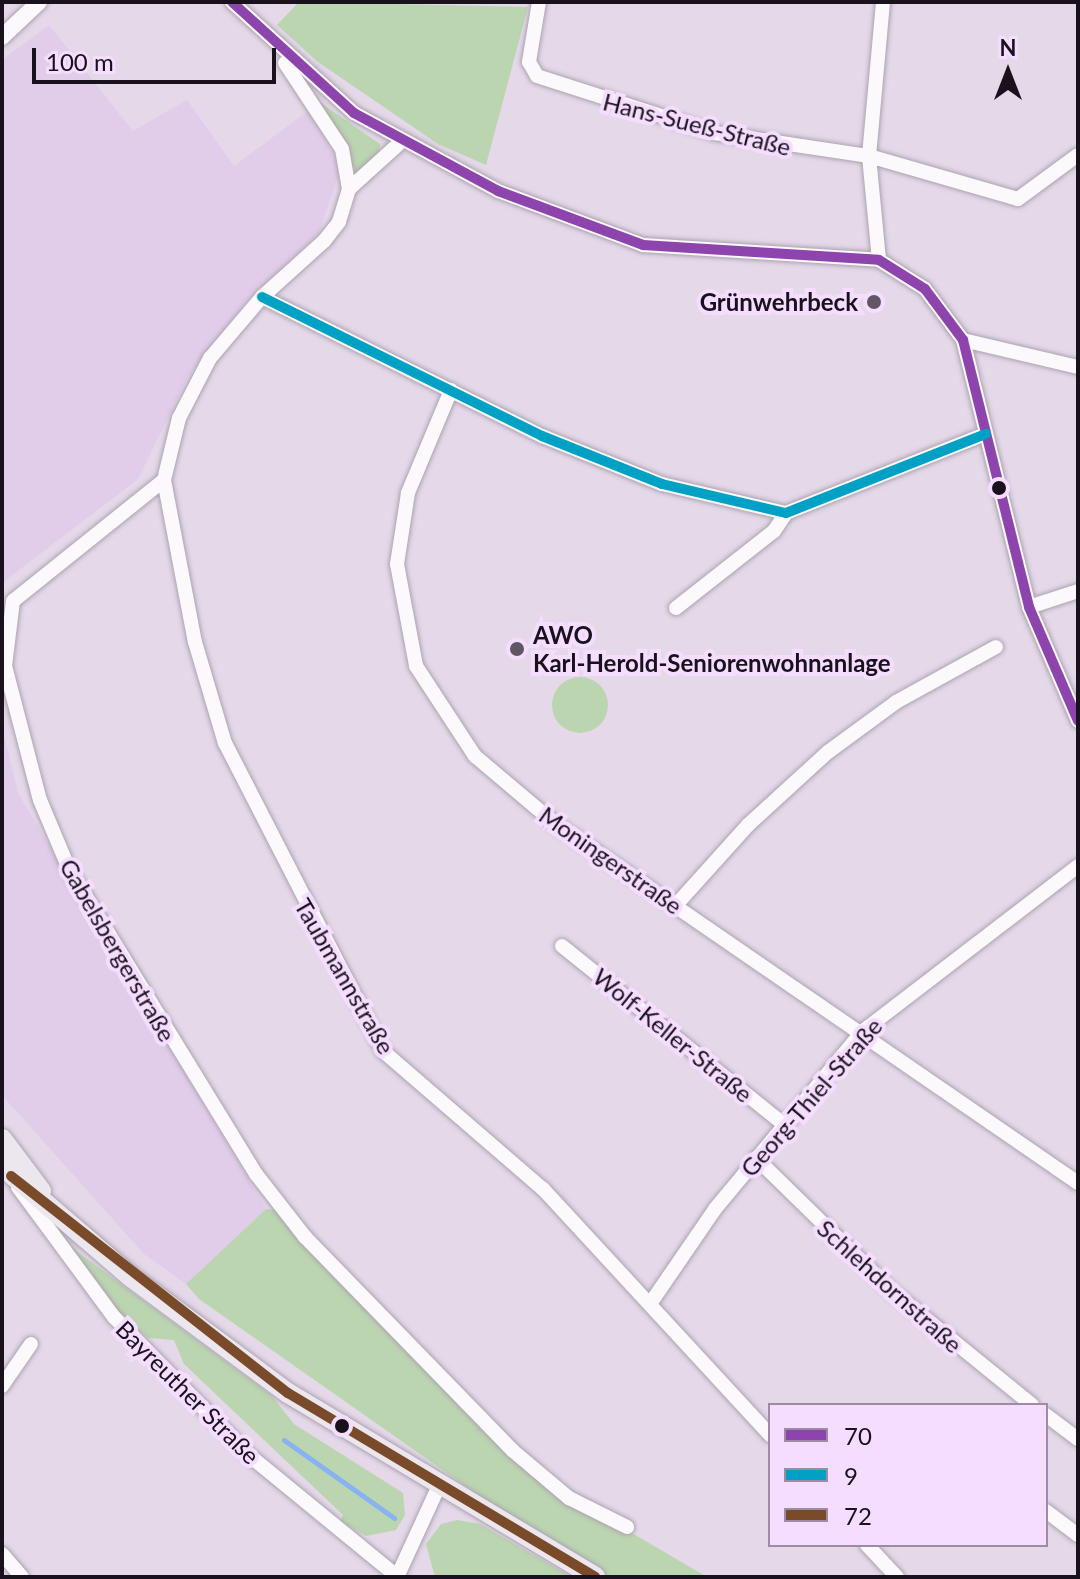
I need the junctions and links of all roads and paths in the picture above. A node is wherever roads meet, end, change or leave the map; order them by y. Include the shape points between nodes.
1 (39, 2) edge
2 (232, 2) edge
3 (539, 2) edge
4 (883, 2) edge
5 (2, 37) edge
6 (277, 48) junction
7 (403, 140) junction
8 (1078, 155) edge
9 (869, 156) junction
10 (349, 189) junction
11 (879, 260) junction
12 (262, 297) junction
13 (963, 340) junction
14 (1078, 367) edge
15 (451, 390) junction
16 (986, 434) junction
17 (164, 480) junction
18 (786, 513) junction
19 (1078, 591) edge
20 (1029, 607) junction
21 (676, 608) dead end
22 (996, 647) dead end
23 (1078, 721) edge
24 (1078, 866) edge
25 (676, 905) junction
26 (562, 946) dead end
27 (863, 1031) junction
28 (783, 1124) junction
29 (2, 1139) edge
30 (756, 1158) junction
31 (6, 1171) edge
32 (1078, 1183) edge
33 (58, 1214) junction
34 (652, 1301) junction
35 (31, 1344) dead end
36 (2, 1386) edge
37 (1030, 1403) edge
38 (1048, 1416) edge
39 (768, 1433) edge
40 (1078, 1439) edge
41 (438, 1488) junction
42 (1048, 1512) edge
43 (627, 1527) dead end
44 (1078, 1535) edge
45 (869, 1547) edge
46 (2, 1554) edge
47 (22, 1577) edge
48 (397, 1577) edge
49 (595, 1577) edge
50 (897, 1577) edge

1 - 5 street
2 - 6 street
3 - 9 street, Hans-Sueß-Straße via 531,69 569,89 715,133
4 - 9 street
6 - 7 street via 354,113
6 - 10 street via 342,149
7 - 10 street
7 - 11 street via 498,191 643,245
8 - 9 street, Hans-Sueß-Straße via 1018,199
9 - 11 street
10 - 12 street via 324,241
11 - 13 street via 925,289
12 - 15 street
12 - 17 street via 192,388
13 - 14 street
13 - 16 street
15 - 18 street via 662,484
15 - 25 street, Moningerstraße via 401,522 401,613 416,666 475,756 553,822
16 - 18 street
16 - 20 street
17 - 34 street, Taubmannstraße via 195,642 225,743 383,1051 543,1189
17 - 43 street, Gabelsbergerstraße via 27,583 6,621 5,666 21,734 69,869 206,1096 305,1237 544,1479
18 - 21 street via 774,531
19 - 20 street
20 - 23 street
22 - 25 street via 896,702 809,768
24 - 27 street, Georg-Thiel-Straße
25 - 27 street, Moningerstraße
26 - 28 street, Wolf-Keller-Straße
27 - 28 street, Georg-Thiel-Straße
27 - 32 street, Moningerstraße
28 - 30 street, Georg-Thiel-Straße
29 - 33 main road, Bayreuther Straße
30 - 34 street, Georg-Thiel-Straße
30 - 37 street, Schlehdornstraße via 893,1292
31 - 33 main road, Bayreuther Straße
31 - 48 street, Bayreuther Straße via 67,1260 250,1456
33 - 41 main road, Bayreuther Straße via 288,1393
34 - 39 street, Taubmannstraße
35 - 36 street
38 - 40 street
41 - 48 street
41 - 49 main road, Bayreuther Straße
42 - 44 street
45 - 50 street
46 - 47 street

